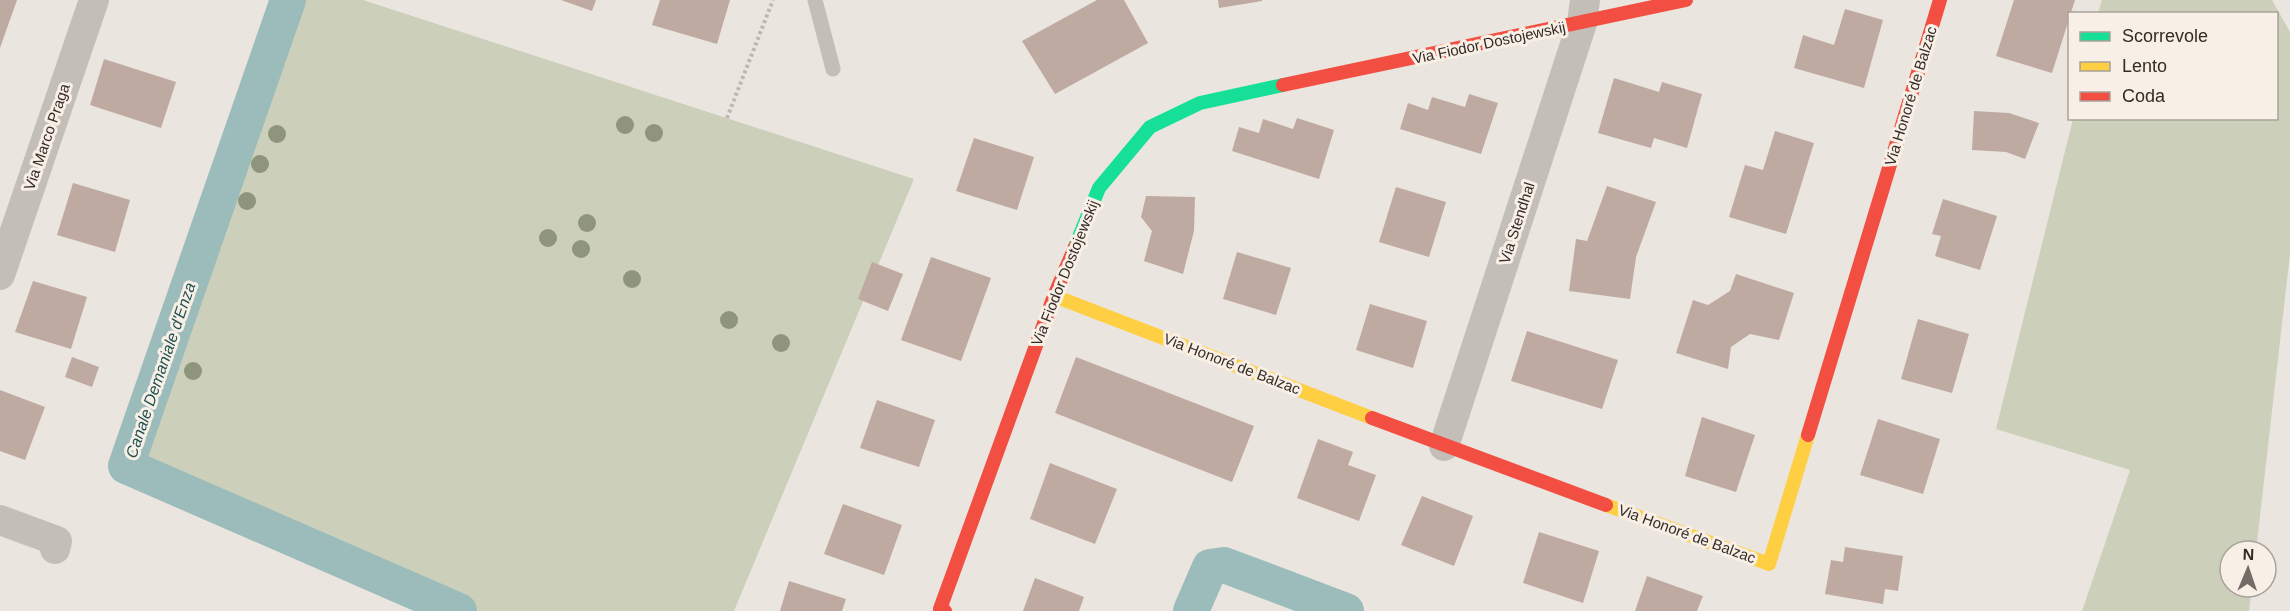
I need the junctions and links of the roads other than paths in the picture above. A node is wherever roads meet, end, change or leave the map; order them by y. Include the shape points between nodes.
1 (94, 0) edge
2 (815, 0) edge
3 (1686, 0) edge
4 (1940, 0) edge
5 (1583, 12) edge
6 (833, 69) dead end
7 (0, 275) edge
8 (1054, 296) junction
9 (1444, 446) junction
10 (0, 520) edge
11 (55, 549) dead end
12 (945, 611) edge

1 - 7 street, Via Marco Praga
2 - 6 lane
3 - 5 street
4 - 9 street, Via Honoré de Balzac via 1769,564
5 - 8 street, Via Fiodor Dostojewskij via 1200,103 1150,127 1098,188
5 - 9 street, Via Stendhal
8 - 9 street, Via Honoré de Balzac
8 - 12 street, Via Fiodor Dostojewskij via 940,609
10 - 11 street via 57,541

